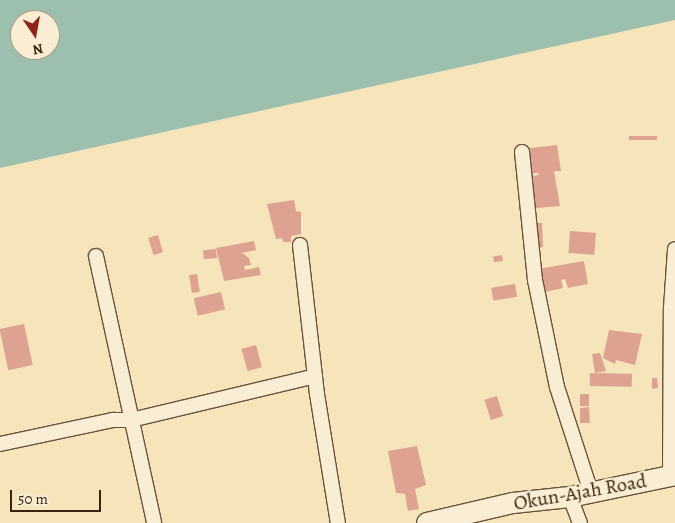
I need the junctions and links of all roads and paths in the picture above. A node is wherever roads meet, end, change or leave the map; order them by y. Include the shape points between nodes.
1 (522, 152) dead end
2 (300, 245) dead end
3 (675, 249) edge
4 (96, 256) dead end
5 (673, 308) edge
6 (315, 376) junction
7 (131, 420) junction
8 (0, 444) edge
9 (673, 475) edge
10 (591, 492) junction
11 (570, 497) junction
12 (154, 523) edge
13 (338, 523) edge
14 (427, 523) edge
15 (580, 523) edge

1 - 10 street via 536,289 557,387
2 - 6 street
3 - 5 street
4 - 7 street
5 - 9 street
6 - 7 street
6 - 13 street
7 - 8 street via 113,420
7 - 12 street
9 - 10 main road, Okun-Ajah Road
10 - 11 main road, Okun-Ajah Road
11 - 14 main road, Okun-Ajah Road via 513,503
11 - 15 street

